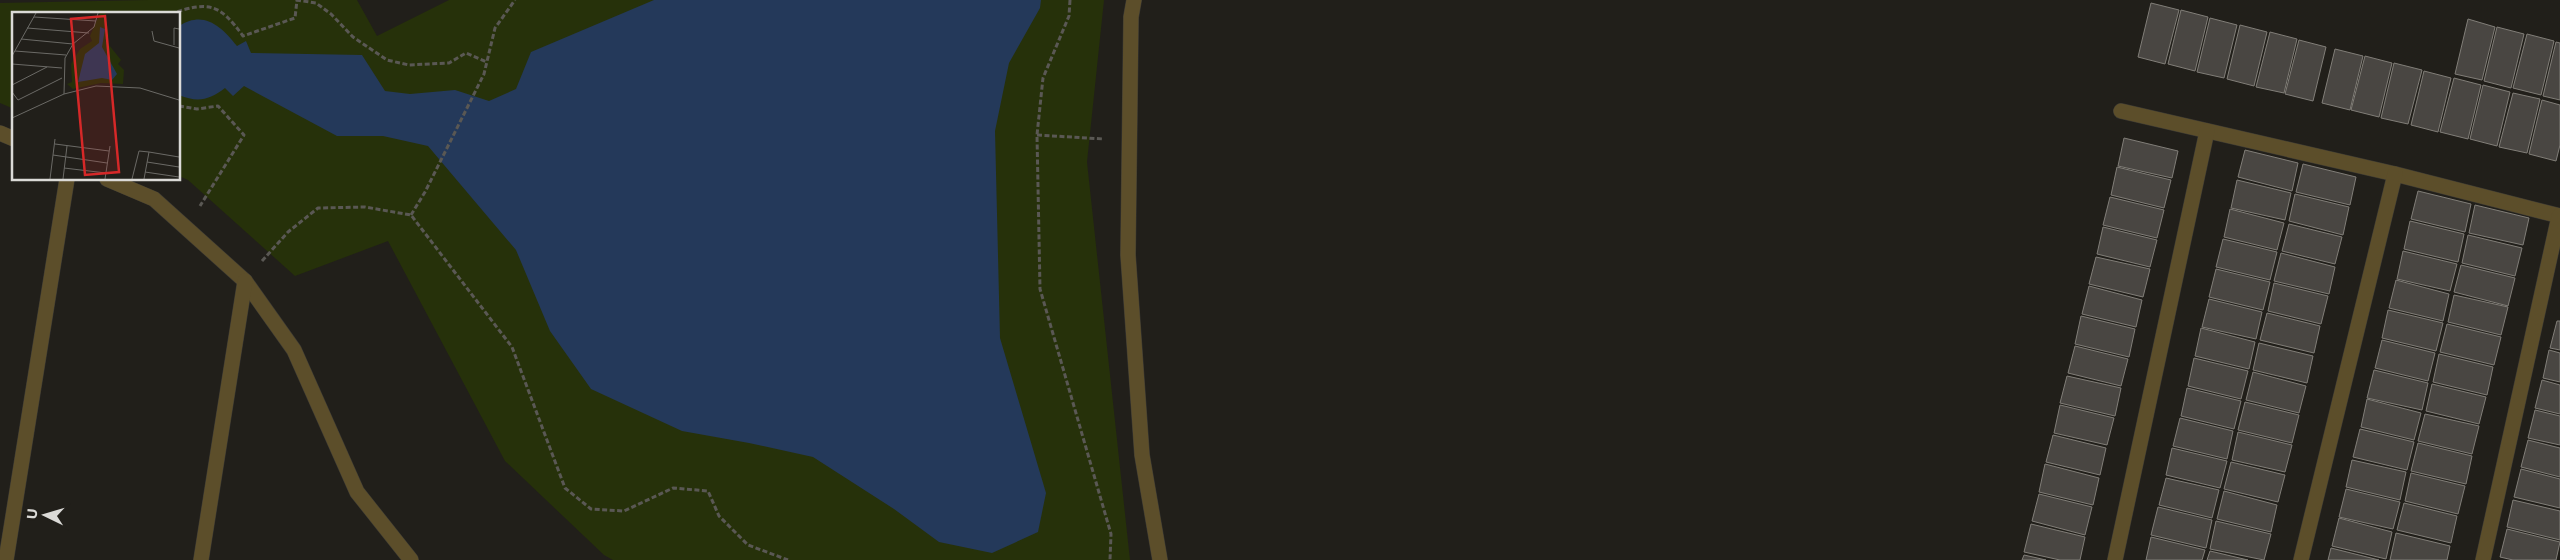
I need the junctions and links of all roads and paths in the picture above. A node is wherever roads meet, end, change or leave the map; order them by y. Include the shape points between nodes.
1 (296, 0) edge
2 (515, 0) edge
3 (1070, 0) edge
4 (1134, 0) edge
5 (176, 12) edge
6 (487, 62) junction
7 (180, 106) edge
8 (2121, 111) dead end
9 (2207, 132) junction
10 (0, 133) edge
11 (1037, 135) junction
12 (12, 138) edge
13 (1130, 140) junction
14 (2395, 174) junction
15 (67, 180) edge
16 (109, 180) edge
17 (411, 215) junction
18 (2560, 216) edge
19 (186, 228) junction
20 (245, 281) junction
21 (6, 560) edge
22 (201, 560) edge
23 (411, 560) edge
24 (788, 560) edge
25 (1110, 560) edge
26 (1160, 560) edge
27 (2115, 560) edge
28 (2301, 560) edge
29 (2483, 560) edge

1 - 5 path via 295,18 243,36 228,16 212,6 190,7
1 - 6 path via 316,3 353,37 387,60 409,65 450,63 466,53
2 - 6 path via 495,28
3 - 11 path via 1069,16 1043,78
4 - 13 street
6 - 17 path via 484,74
7 - 19 path via 196,109 218,106 244,135
8 - 9 street
9 - 14 street
9 - 27 street
10 - 12 street
11 - 13 path
11 - 25 path via 1040,289 1111,534
13 - 26 street via 1128,255 1142,455
14 - 18 street
14 - 28 street
15 - 21 street
16 - 19 street via 154,199
17 - 20 path via 365,207 318,208 288,232
17 - 24 path via 512,347 565,488 591,509 624,511 673,488 708,491 719,516 748,545
18 - 29 street
19 - 20 street
20 - 22 street
20 - 23 street via 294,350 357,492

